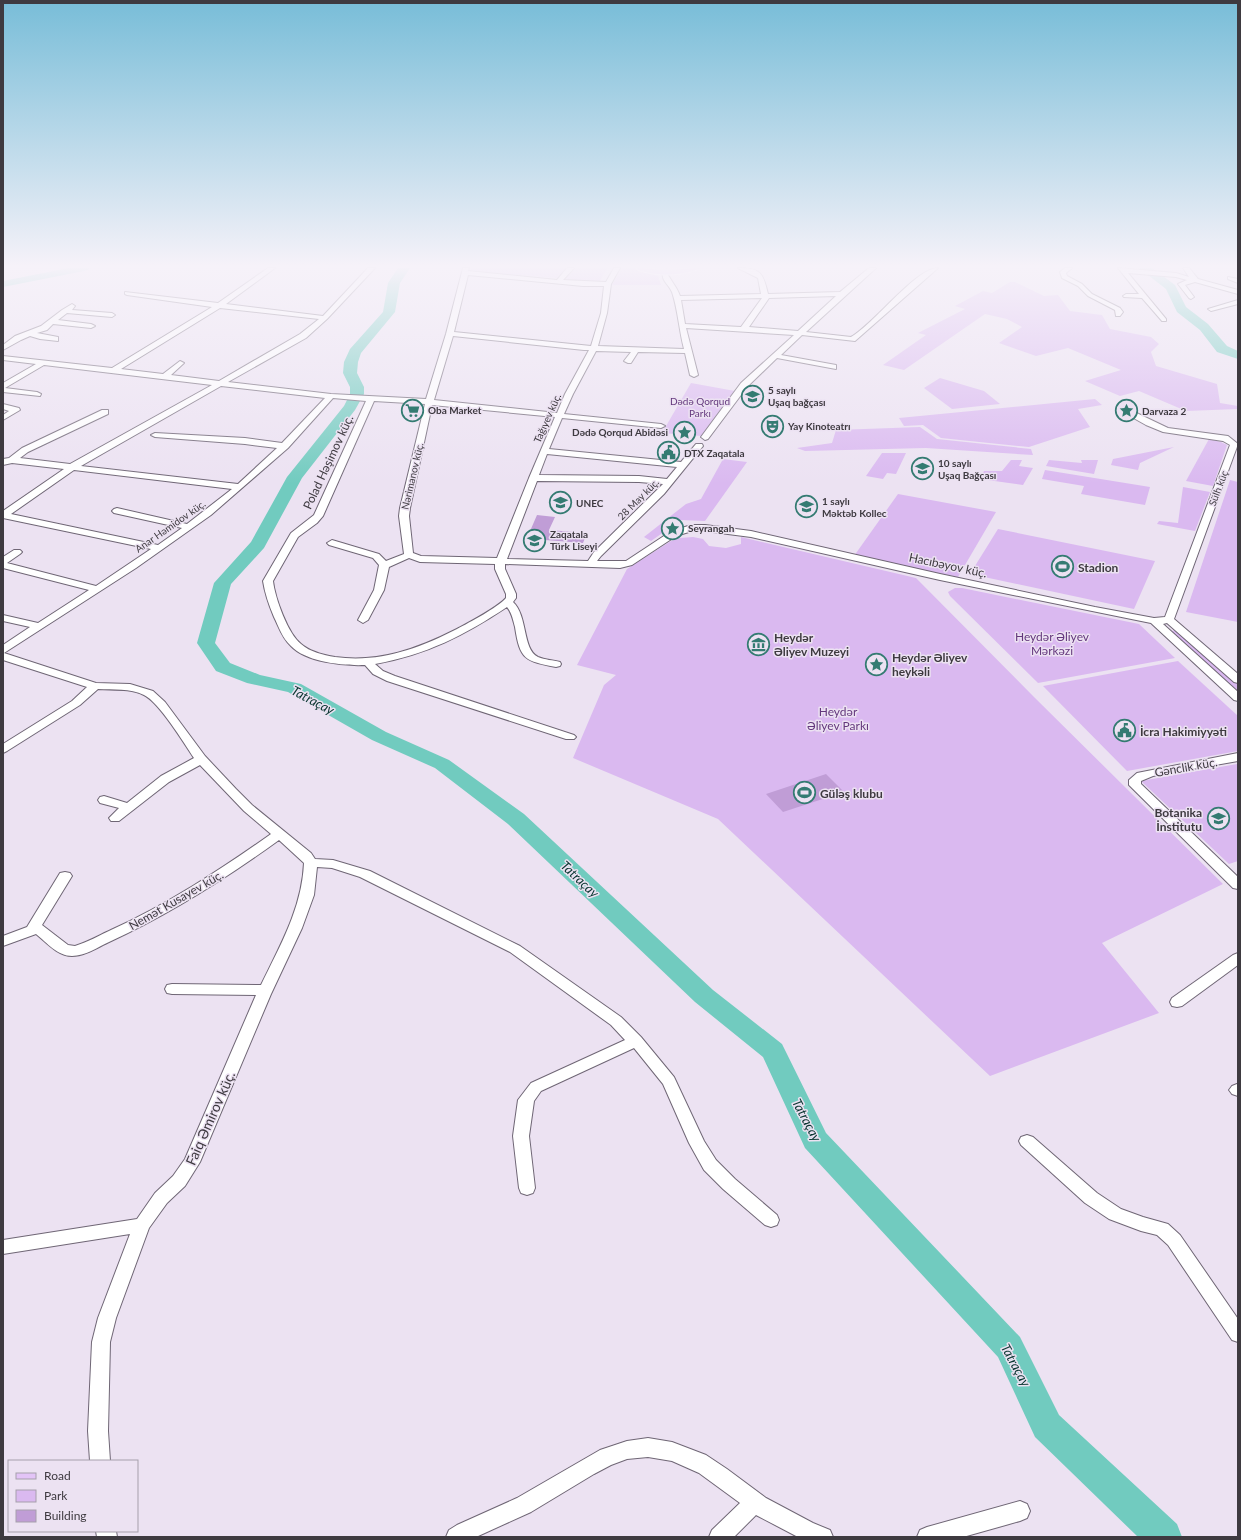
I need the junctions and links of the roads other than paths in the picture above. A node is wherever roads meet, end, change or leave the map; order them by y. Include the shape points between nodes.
1 (15, 340) edge
2 (163, 340) edge
3 (296, 340) edge
4 (448, 340) edge
5 (510, 340) edge
6 (596, 340) edge
7 (685, 340) edge
8 (794, 340) edge
9 (3, 348) edge
10 (594, 348) junction
11 (636, 349) junction
12 (688, 351) junction
13 (776, 356) junction
14 (3, 358) edge
15 (628, 361) dead end
16 (180, 363) dead end
17 (41, 364) junction
18 (833, 367) dead end
19 (115, 370) junction
20 (694, 375) dead end
21 (164, 377) junction
22 (219, 383) junction
23 (3, 386) edge
24 (3, 390) edge
25 (37, 394) dead end
26 (336, 396) junction
27 (369, 399) junction
28 (429, 402) junction
29 (3, 406) edge
30 (1124, 409) dead end
31 (105, 412) dead end
32 (559, 416) junction
33 (3, 418) edge
34 (661, 426) dead end
35 (155, 435) dead end
36 (705, 437) dead end
37 (285, 446) junction
38 (699, 446) dead end
39 (544, 451) junction
40 (12, 460) junction
41 (3, 462) edge
42 (684, 465) junction
43 (72, 467) junction
44 (533, 478) junction
45 (670, 482) junction
46 (239, 487) junction
47 (117, 510) dead end
48 (3, 515) edge
49 (189, 527) junction
50 (332, 543) dead end
51 (159, 548) junction
52 (17, 552) dead end
53 (409, 555) junction
54 (3, 561) edge
55 (501, 561) junction
56 (591, 564) junction
57 (3, 565) edge
58 (384, 565) junction
59 (97, 589) junction
60 (508, 602) junction
61 (3, 618) edge
62 (363, 620) dead end
63 (1170, 620) junction
64 (1154, 621) junction
65 (39, 626) junction
66 (3, 650) edge
67 (3, 656) edge
68 (368, 662) junction
69 (556, 664) dead end
70 (1238, 680) edge
71 (95, 686) junction
72 (1238, 698) edge
73 (570, 737) dead end
74 (3, 748) edge
75 (1238, 757) edge
76 (201, 759) junction
77 (104, 800) dead end
78 (128, 807) junction
79 (115, 818) dead end
80 (279, 834) junction
81 (311, 863) junction
82 (65, 876) dead end
83 (1238, 885) edge
84 (33, 929) junction
85 (3, 941) edge
86 (1238, 958) edge
87 (172, 989) dead end
88 (266, 990) junction
89 (1177, 1002) dead end
90 (636, 1041) junction
91 (1027, 1141) dead end
92 (527, 1188) dead end
93 (771, 1220) dead end
94 (142, 1225) junction
95 (3, 1247) edge
96 (1238, 1334) edge
97 (100, 1460) edge
98 (754, 1503) junction
99 (1020, 1511) dead end
100 (456, 1537) edge
101 (719, 1537) edge
102 (823, 1537) edge
103 (927, 1537) edge

1 - 9 street
2 - 19 street
3 - 22 street
4 - 28 street, Nərimanov küç.
5 - 10 street
6 - 10 street, Tağıyev küç.
7 - 12 street
8 - 13 street
10 - 11 street
10 - 32 street, Tağıyev küç.
11 - 12 street
11 - 15 street
12 - 20 street
13 - 18 street
13 - 36 street via 740,390
14 - 17 street
16 - 21 street
17 - 19 street
17 - 23 street
19 - 21 street
21 - 22 street
22 - 26 street
22 - 43 street
24 - 25 street
26 - 27 street
26 - 37 street, Anar Həmidov küç.
27 - 28 street
27 - 68 street, Polad Həşimov küç. via 318,516 294,535 268,581 288,636 295,645 318,657
28 - 32 street
28 - 53 street, Nərimanov küç. via 404,516
29 - 33 street via 16,410
30 - 63 street, Sülh küç via 1158,427 1228,439 1234,444
31 - 40 street via 25,450
32 - 34 street
32 - 39 street, Tağıyev küç.
35 - 37 street
37 - 46 street, Anar Həmidov küç.
38 - 42 street, 28 May küç.
39 - 42 street
39 - 44 street, Tağıyev küç.
40 - 41 street
40 - 43 street
42 - 45 street, 28 May küç.
43 - 46 street
43 - 48 street
44 - 45 street via 639,479
44 - 55 street, Tağıyev küç.
45 - 56 street, 28 May küç. via 597,554
46 - 49 street, Anar Həmidov küç.
47 - 49 street
48 - 51 street
49 - 51 street, Anar Həmidov küç.
50 - 58 street via 376,556
51 - 59 street, Anar Həmidov küç.
52 - 54 street
53 - 55 street via 420,559
53 - 58 street
55 - 56 street
55 - 60 street via 500,569 511,594
56 - 64 street, Hacıbəyov küç. via 624,564 668,537 694,532 736,532
57 - 59 street
58 - 62 street via 379,590
59 - 65 street, Anar Həmidov küç.
60 - 68 street, Polad Həşimov küç. via 452,637 436,644
60 - 69 street via 515,608 526,650 531,657
61 - 65 street
63 - 64 street, Hacıbəyov küç.
63 - 70 street
64 - 72 street
65 - 66 street, Anar Həmidov küç.
67 - 71 street
68 - 73 street via 378,674
71 - 74 street via 76,703
71 - 76 street via 130,687 149,693 161,704
75 - 83 street, Gənclik küç. via 1152,772 1135,780 1139,790
76 - 78 street via 165,779
76 - 80 street via 248,808
77 - 78 street
78 - 79 street
80 - 81 street
80 - 84 street, Nemət Kusayev küç. via 225,873 165,910 78,950 67,950 39,930
81 - 88 street, Faiq Əmirov küç. via 306,897 299,917
81 - 90 street via 333,864 365,874 515,949 616,1021
82 - 84 street
84 - 85 street
86 - 89 street
87 - 88 street
88 - 94 street, Faiq Əmirov küç. via 192,1162
90 - 92 street via 536,1087 526,1100 521,1136
90 - 93 street via 669,1081 697,1143 710,1164
91 - 96 street via 1092,1198 1115,1214 1162,1230 1174,1240
94 - 95 street
94 - 97 street, Faiq Əmirov küç. via 107,1318 101,1342 98,1431
98 - 100 street via 700,1462 661,1448 637,1447 597,1462 524,1505 471,1527
98 - 101 street
98 - 102 street
99 - 103 street

